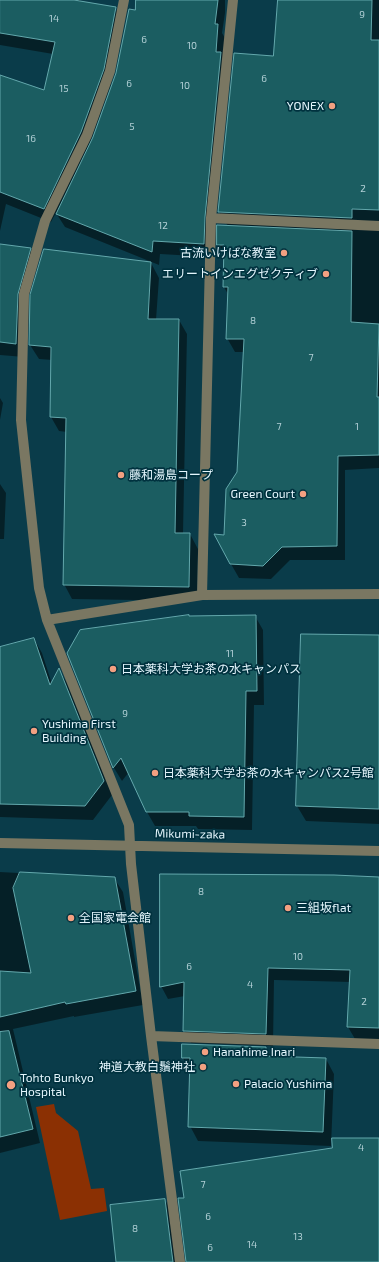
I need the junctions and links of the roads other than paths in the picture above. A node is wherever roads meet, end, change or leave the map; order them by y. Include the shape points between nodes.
1 (124, 0) edge
2 (233, 0) edge
3 (211, 218) junction
4 (379, 226) edge
5 (379, 594) edge
6 (202, 596) junction
7 (48, 620) junction
8 (0, 843) edge
9 (130, 846) junction
10 (379, 851) edge
11 (151, 1036) junction
12 (379, 1044) edge
13 (180, 1262) edge

1 - 7 street via 110,71 87,135 45,222 24,294 21,420 39,588
2 - 3 street
3 - 4 street
3 - 6 street
5 - 6 street
6 - 7 street
7 - 9 street via 129,825
8 - 9 street, Mikumi-zaka
9 - 10 street, Mikumi-zaka
9 - 11 street
11 - 12 street
11 - 13 street

